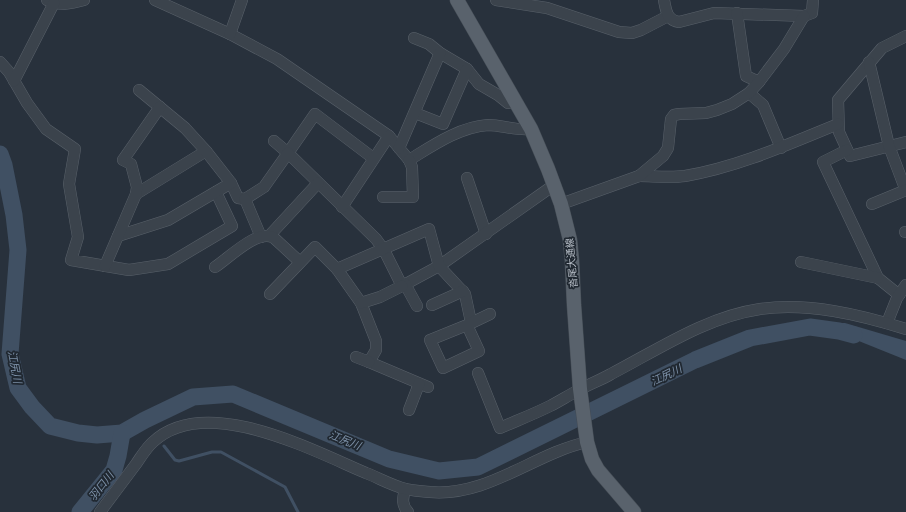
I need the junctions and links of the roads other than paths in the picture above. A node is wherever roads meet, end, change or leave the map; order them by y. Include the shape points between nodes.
1 (84, 0) edge
2 (155, 0) edge
3 (242, 0) edge
4 (457, 0) edge
5 (496, 0) edge
6 (664, 0) edge
7 (813, 0) edge
8 (50, 2) edge
9 (736, 13) junction
10 (668, 16) junction
11 (804, 16) junction
12 (230, 34) junction
13 (906, 36) edge
14 (414, 38) dead end
15 (440, 53) junction
16 (0, 62) edge
17 (869, 62) junction
18 (467, 69) junction
19 (14, 81) junction
20 (759, 82) junction
21 (139, 90) dead end
22 (749, 93) junction
23 (516, 102) junction
24 (160, 107) junction
25 (415, 113) junction
26 (838, 124) junction
27 (531, 129) junction
28 (389, 136) junction
29 (274, 141) dead end
30 (906, 142) edge
31 (889, 146) junction
32 (399, 148) junction
33 (780, 148) junction
34 (847, 150) junction
35 (206, 151) junction
36 (288, 153) junction
37 (373, 158) junction
38 (409, 160) junction
39 (639, 176) junction
40 (467, 178) dead end
41 (231, 183) junction
42 (318, 183) junction
43 (554, 185) junction
44 (906, 190) edge
45 (216, 192) junction
46 (136, 194) junction
47 (383, 197) dead end
48 (245, 199) junction
49 (560, 204) junction
50 (872, 204) dead end
51 (342, 207) junction
52 (486, 234) junction
53 (118, 236) junction
54 (265, 236) junction
55 (384, 250) junction
56 (300, 262) junction
57 (801, 262) dead end
58 (105, 266) junction
59 (440, 266) junction
60 (216, 267) dead end
61 (337, 269) junction
62 (878, 278) junction
63 (404, 285) junction
64 (906, 285) edge
65 (463, 291) junction
66 (270, 294) dead end
67 (899, 295) junction
68 (361, 304) junction
69 (432, 305) dead end
70 (417, 306) dead end
71 (490, 314) dead end
72 (887, 323) junction
73 (469, 324) junction
74 (906, 329) edge
75 (356, 358) dead end
76 (370, 362) junction
77 (478, 373) dead end
78 (580, 389) junction
79 (409, 410) dead end
80 (587, 442) junction
81 (405, 489) junction
82 (403, 510) edge
83 (100, 512) edge
84 (634, 512) edge

1 - 8 street via 68,5
2 - 12 street
3 - 12 street
4 - 23 main road, 沓尾大通線
5 - 10 street via 547,8 619,32 632,33
6 - 10 street
7 - 11 street via 812,13
8 - 19 street
9 - 10 street via 714,13 679,22
9 - 11 street
9 - 20 street via 746,76
11 - 20 street via 784,49
12 - 28 street via 277,59
13 - 17 street via 882,48
14 - 15 street via 429,44
15 - 18 street
15 - 25 street
16 - 19 street
17 - 26 street via 838,100
17 - 31 street
18 - 23 street via 479,84 508,103
18 - 25 street via 443,124
19 - 58 street via 46,130 75,149 69,184 78,237 71,260
20 - 22 street
21 - 24 street
22 - 33 street via 763,105
22 - 39 street via 717,110 701,114 674,115 664,156
23 - 27 main road, 沓尾大通線
24 - 35 street via 185,128
24 - 46 street via 123,160 131,164 137,187
25 - 32 street
26 - 33 street
26 - 34 street
27 - 38 street via 488,125 469,129
27 - 43 main road, 沓尾大通線
28 - 32 street
28 - 37 street
29 - 36 street
30 - 31 street
31 - 34 street via 850,156
31 - 44 street
32 - 38 street
33 - 39 street via 720,168 683,176
34 - 62 street via 824,162
35 - 41 street
35 - 46 street
36 - 37 street via 315,114
36 - 42 street
36 - 48 street via 264,186
37 - 51 street
38 - 47 street via 412,167 413,197
39 - 49 street
40 - 52 street
41 - 45 street
41 - 48 street via 238,198
42 - 51 street
42 - 54 street
43 - 49 main road, 沓尾大通線
43 - 52 street
44 - 50 street
45 - 53 street via 168,220
45 - 58 street via 232,226 168,264 129,270
46 - 53 street
48 - 54 street
49 - 78 main road, 沓尾大通線 via 570,240
51 - 55 street
52 - 59 street
53 - 58 street
54 - 56 street
54 - 60 street via 245,244
55 - 59 street via 429,230
55 - 61 street
55 - 63 street
56 - 61 street via 315,247
56 - 66 street
57 - 62 street
59 - 63 street
59 - 65 street
61 - 68 street
62 - 67 street
63 - 68 street
63 - 70 street
64 - 67 street
65 - 69 street
65 - 73 street
67 - 72 street
68 - 76 street via 376,341 376,350
71 - 73 street
72 - 74 street
72 - 78 street via 859,315 803,308 762,309 741,313 696,329
73 - 73 street via 430,340 443,368 479,351
75 - 76 street
76 - 79 street via 424,385
77 - 78 street via 500,428
78 - 80 main road, 沓尾大通線
80 - 81 street via 476,488 431,492
80 - 84 main road, 沓尾大通線 via 598,470
81 - 82 street
81 - 83 street via 273,434 224,424 196,423 174,428 152,442

